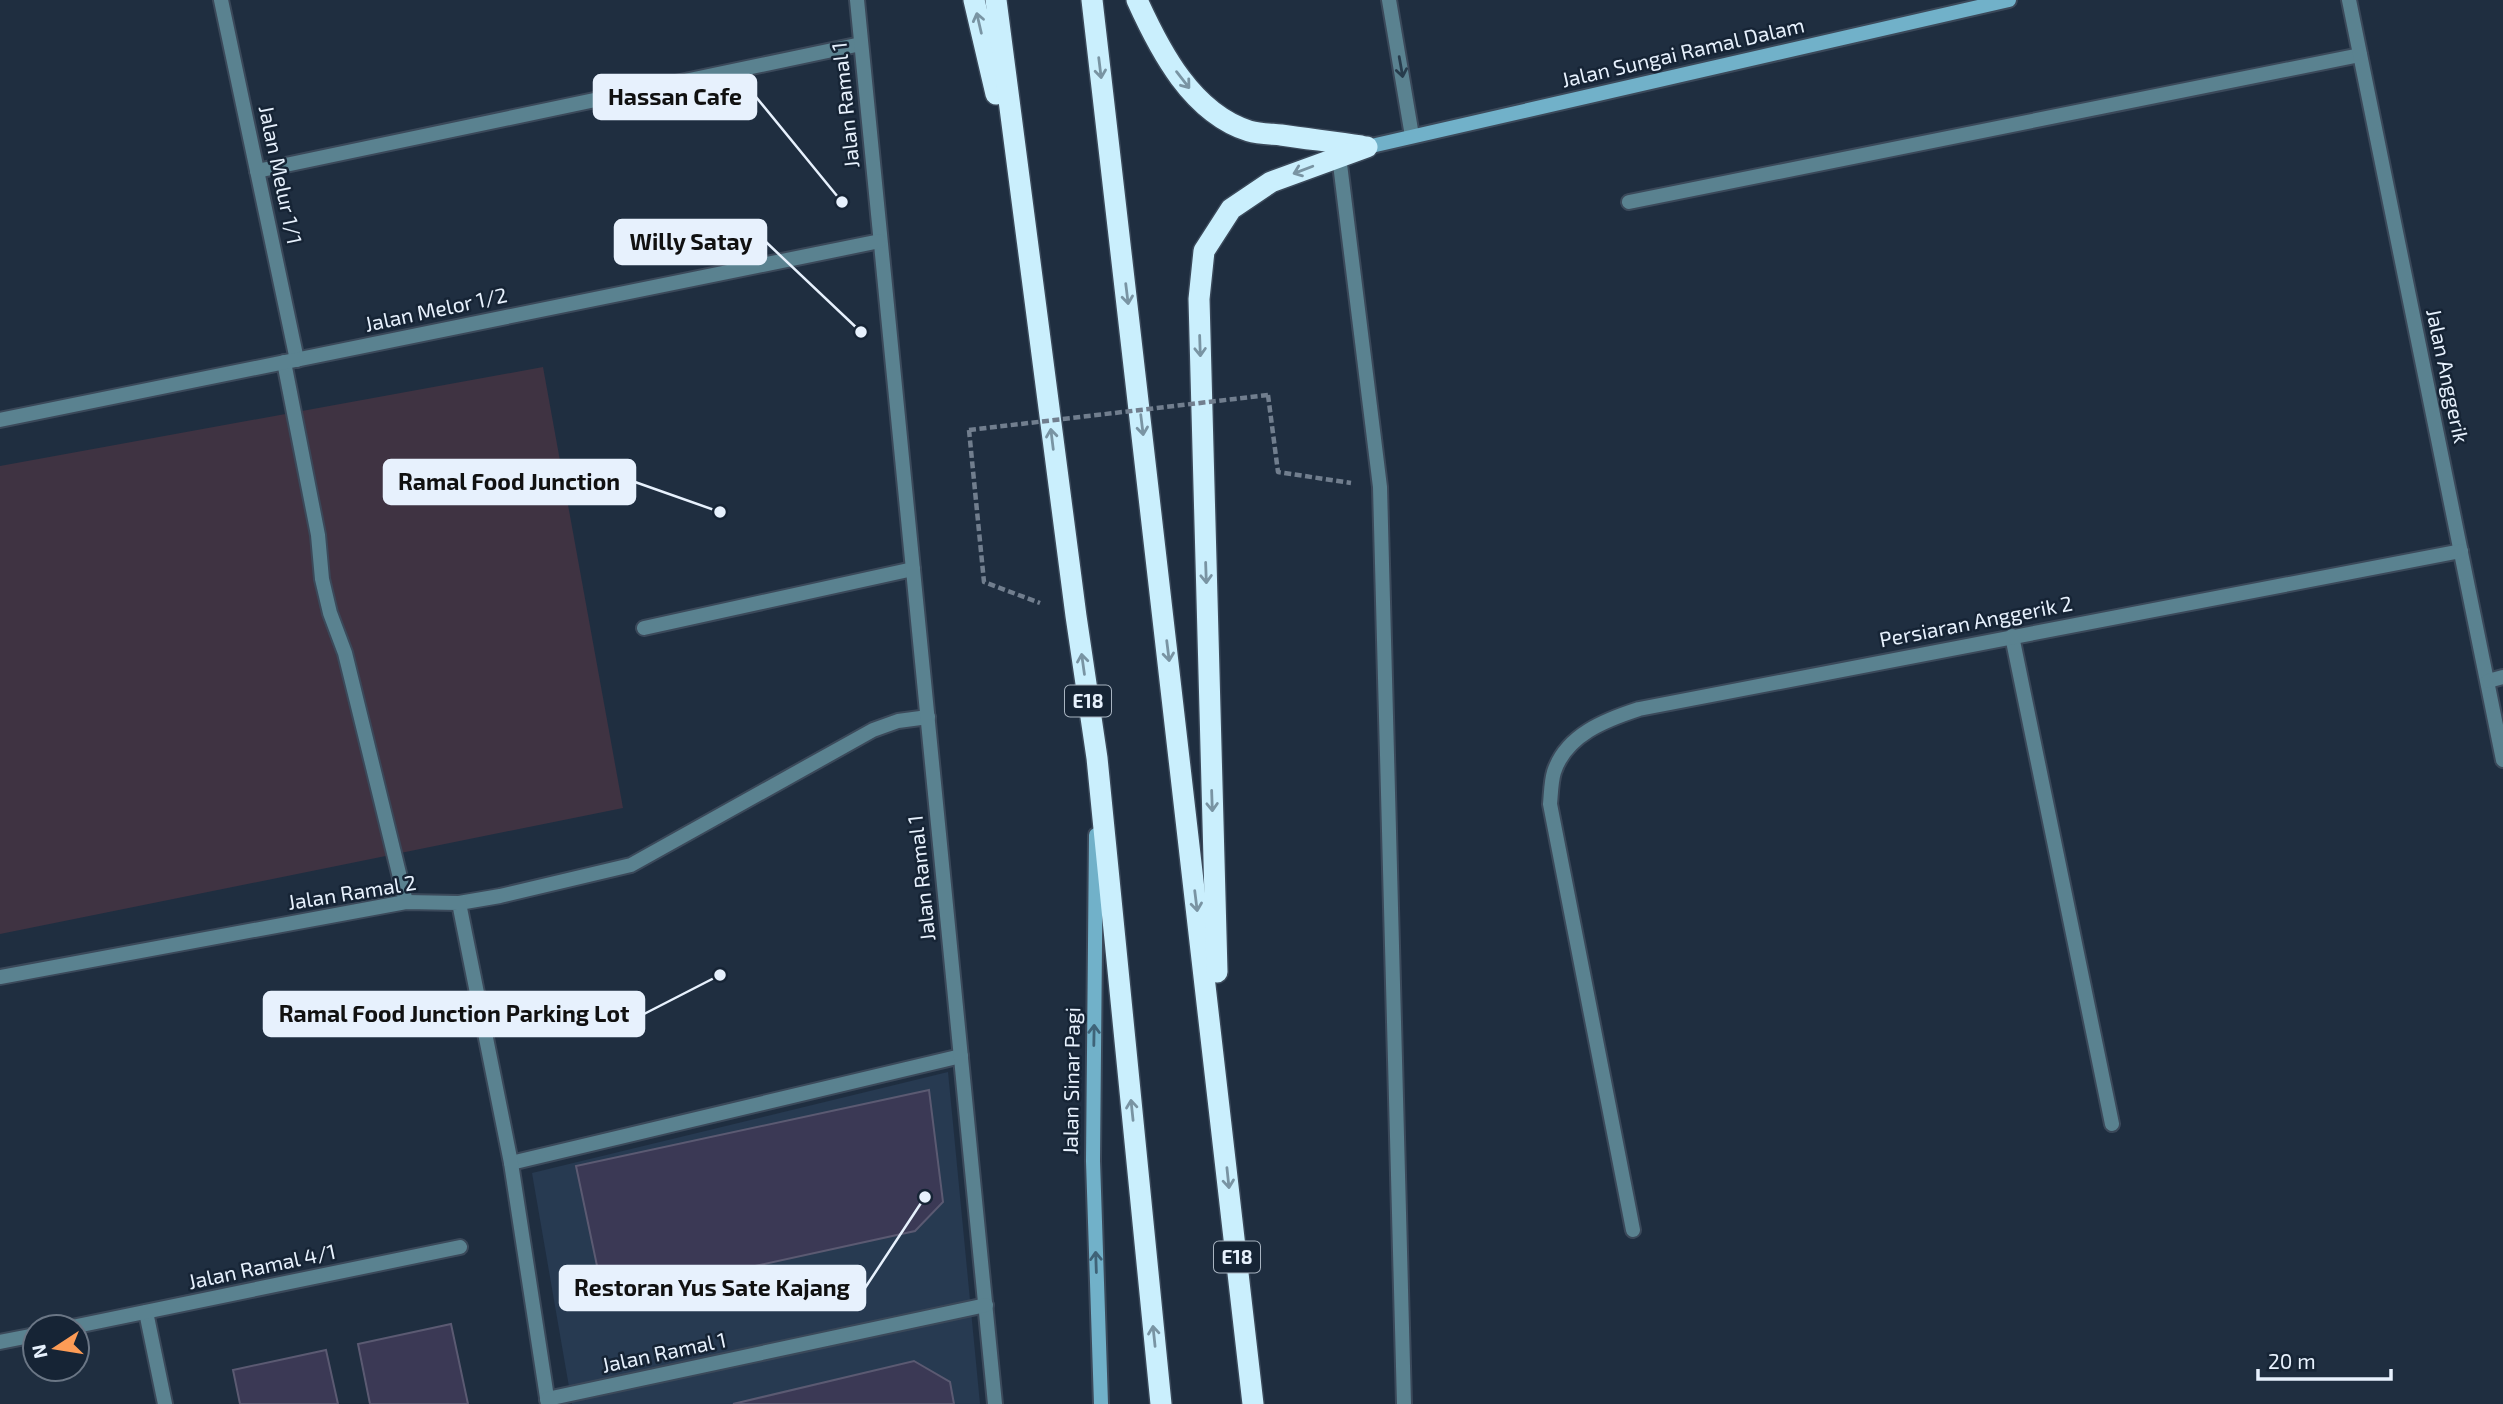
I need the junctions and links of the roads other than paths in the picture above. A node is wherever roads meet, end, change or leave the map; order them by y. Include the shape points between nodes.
1 (221, 0) edge
2 (857, 0) edge
3 (974, 0) edge
4 (996, 0) edge
5 (1092, 0) edge
6 (1137, 0) edge
7 (1389, 0) edge
8 (2010, 0) edge
9 (2349, 0) edge
10 (861, 44) junction
11 (2360, 55) junction
12 (1412, 136) junction
13 (1367, 147) junction
14 (1339, 156) junction
15 (257, 170) junction
16 (1629, 202) dead end
17 (1022, 209) junction
18 (880, 241) junction
19 (291, 361) junction
20 (0, 420) edge
21 (2461, 551) junction
22 (913, 569) junction
23 (644, 628) dead end
24 (2012, 636) junction
25 (2503, 677) edge
26 (2488, 681) junction
27 (928, 717) junction
28 (1097, 758) junction
29 (2503, 761) edge
30 (406, 902) junction
31 (458, 903) junction
32 (0, 977) edge
33 (961, 1056) junction
34 (1221, 1111) junction
35 (2112, 1124) dead end
36 (511, 1163) junction
37 (1633, 1230) dead end
38 (460, 1247) dead end
39 (986, 1304) junction
40 (146, 1312) junction
41 (91, 1323) edge
42 (21, 1338) edge
43 (0, 1342) edge
44 (547, 1402) edge
45 (165, 1404) edge
46 (995, 1404) edge
47 (1101, 1404) edge
48 (1161, 1404) edge
49 (1253, 1404) edge
50 (1404, 1404) edge

1 - 15 street, Jalan Melur 1/1
2 - 10 street, Jalan Ramal 1
17 -> 3 highway
4 - 17 highway, E18
5 -> 34 highway, E18
6 -> 13 highway via 1171,65 1217,114 1249,131
7 -> 12 street
8 - 12 street, Jalan Sungai Ramal Dalam
9 - 11 street, Jalan Anggerik
10 - 15 street
10 - 18 street, Jalan Ramal 1
11 - 16 street
11 - 21 street, Jalan Anggerik
12 - 13 street, Jalan Sungai Ramal Dalam
13 - 14 highway
14 -> 34 highway via 1271,182 1231,209 1203,251 1199,299
14 - 50 street via 1380,487
15 - 19 street, Jalan Melur 1/1
28 -> 17 highway, E18
18 - 19 street, Jalan Melor 1/2
18 - 22 street, Jalan Ramal 1
19 - 20 street, Jalan Melor 1/2
19 - 30 street, Jalan Melur 1/1 via 322,579 345,653
21 - 24 street, Persiaran Anggerik 2
21 - 26 street, Jalan Anggerik
22 - 23 street
22 - 27 street, Jalan Ramal 1
24 - 35 street
24 - 37 street, Persiaran Anggerik 2 via 1639,709 1603,721 1572,743 1554,771 1550,804
25 - 26 street
26 - 29 street, Jalan Anggerik
27 - 31 street, Jalan Ramal 2 via 873,730 631,865
27 - 33 street, Jalan Ramal 1
47 -> 28 street, Jalan Sinar Pagi via 1093,1161
48 -> 28 highway, E18
30 - 31 street, Jalan Ramal 2
30 - 32 street, Jalan Ramal 2
31 - 36 street
33 - 36 street
33 - 39 street, Jalan Ramal 1
34 -> 49 highway, E18
36 - 44 street
38 - 40 street, Jalan Ramal 4/1
39 - 44 street, Jalan Ramal 1
39 - 46 street
40 - 41 street, Jalan Ramal 4/1
40 - 45 street
42 - 43 street

